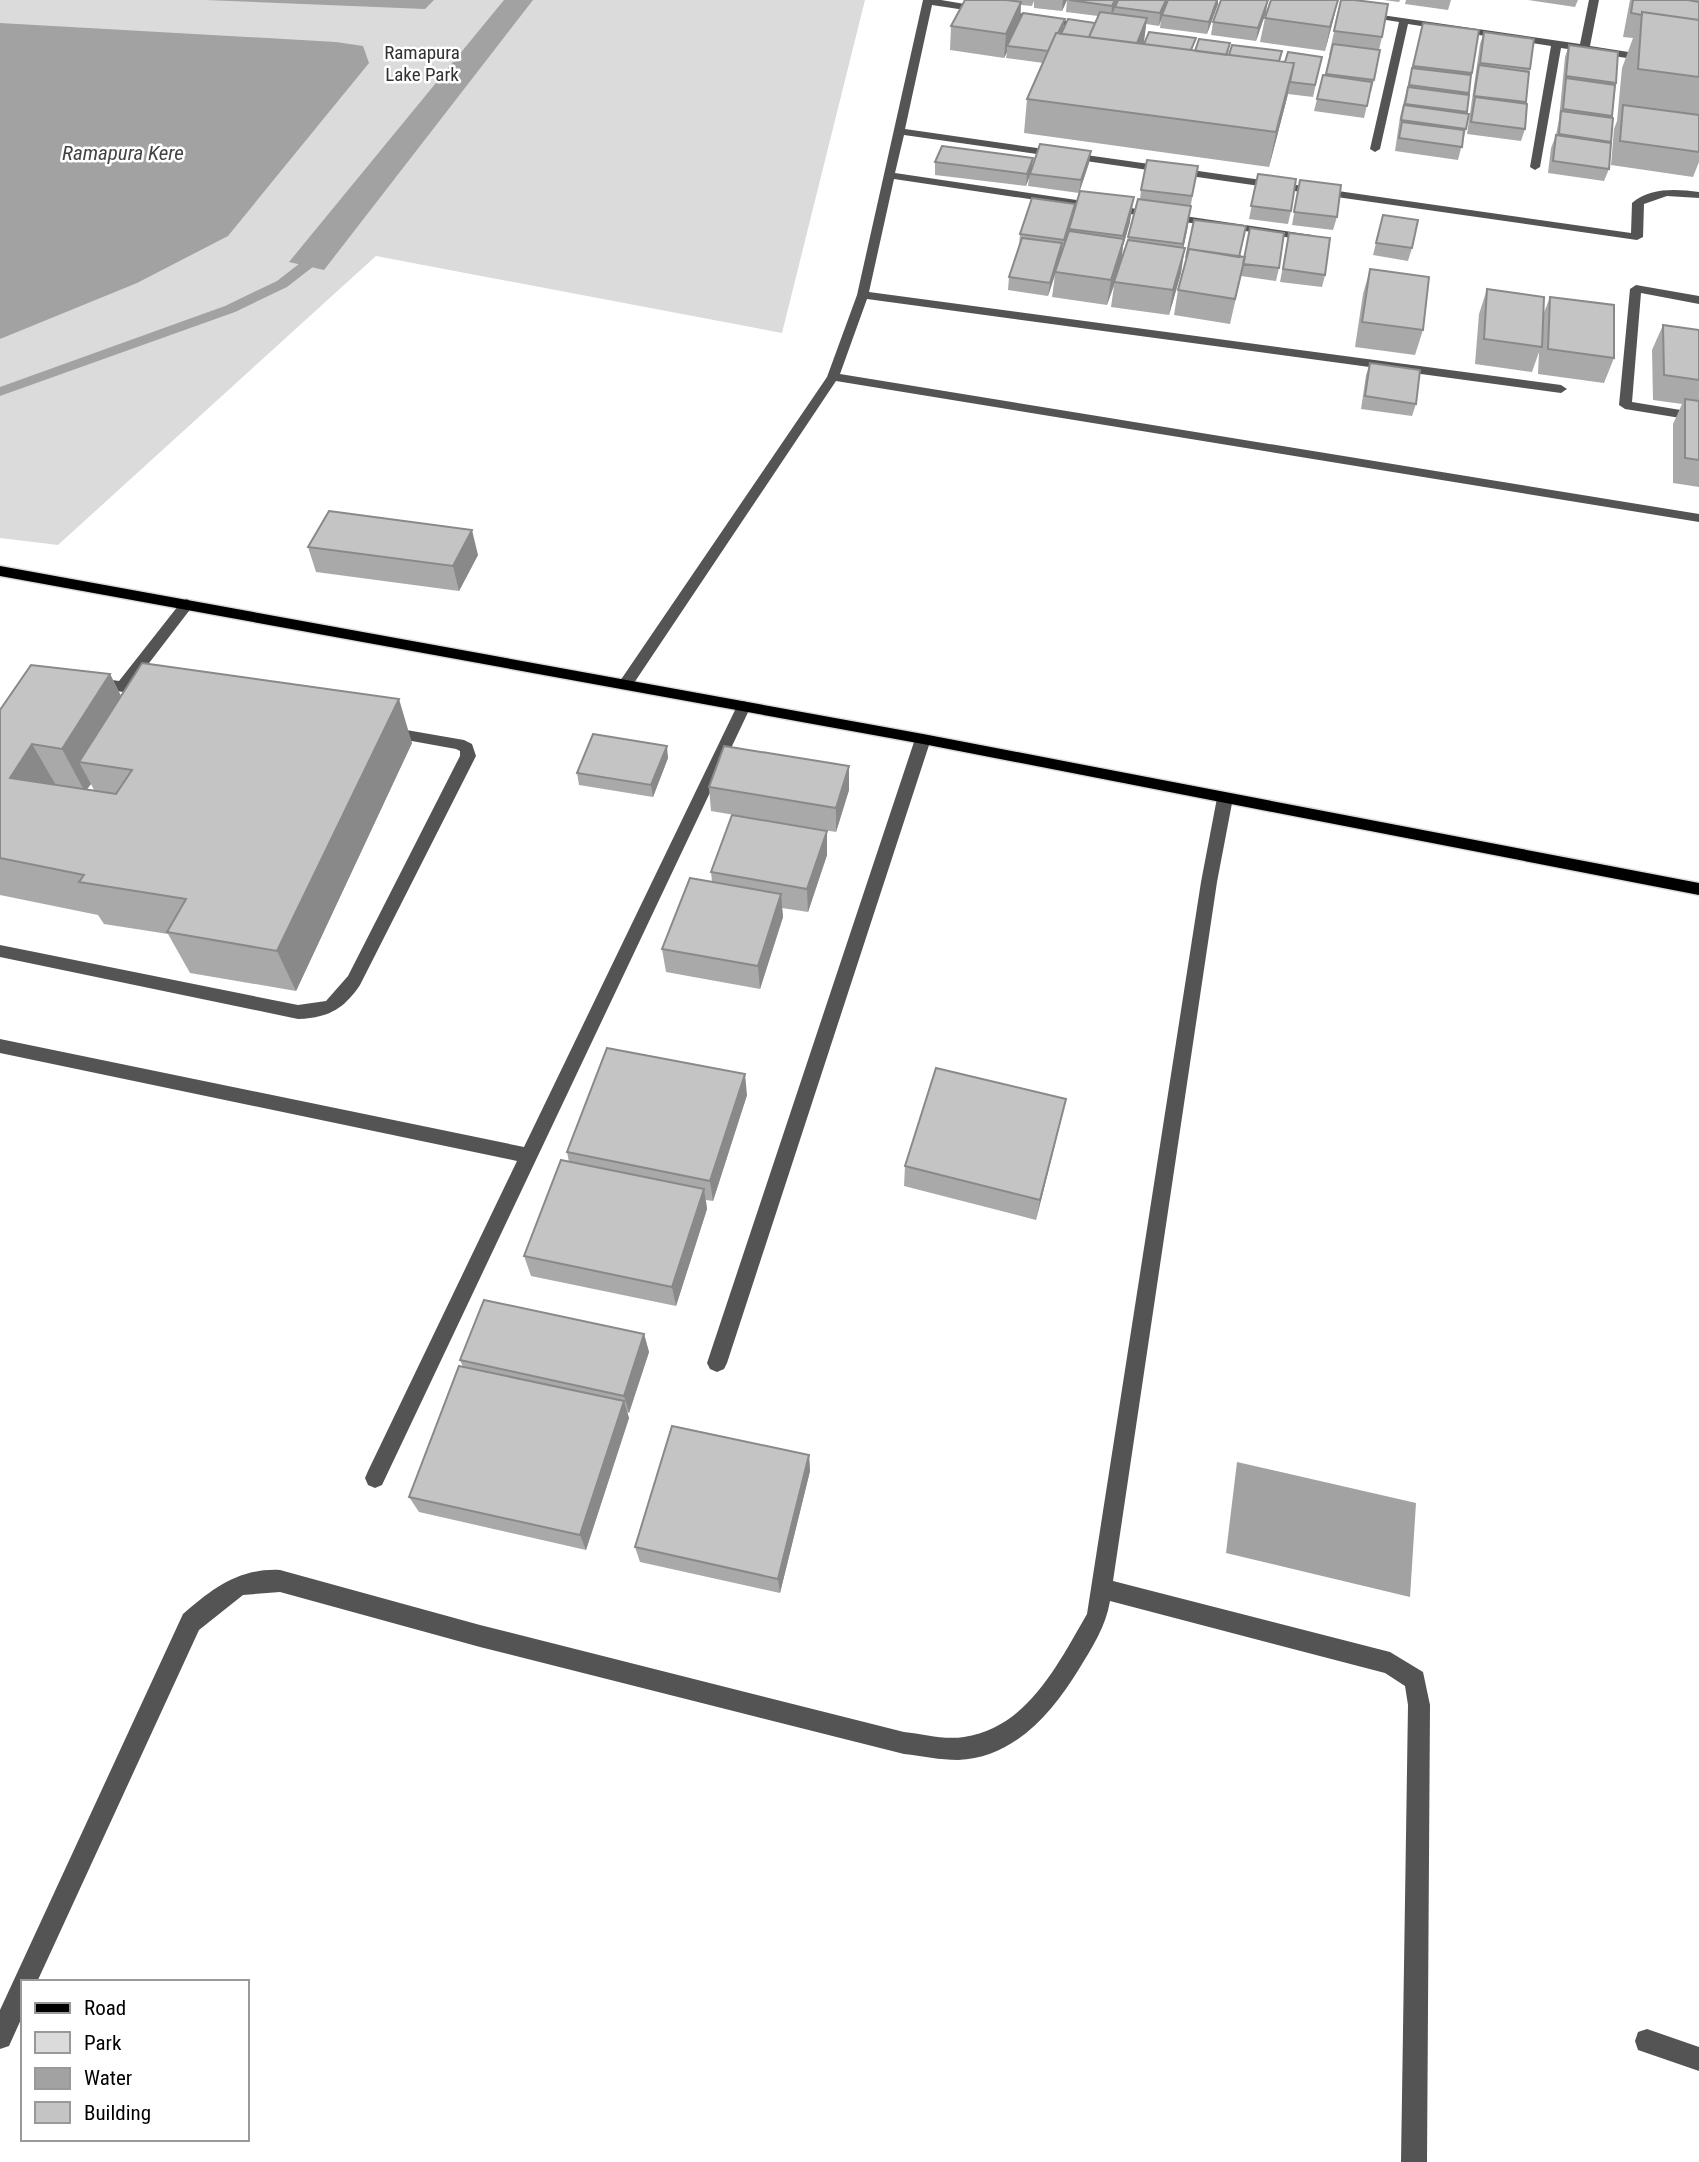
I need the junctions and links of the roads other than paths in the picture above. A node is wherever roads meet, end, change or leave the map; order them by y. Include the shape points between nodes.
1 (928, 0) edge
2 (1594, 0) edge
3 (1352, 12) edge
4 (1404, 20) junction
5 (1103, 27) edge
6 (1556, 45) junction
7 (1584, 49) junction
8 (1699, 66) edge
9 (900, 131) junction
10 (1375, 149) dead end
11 (1535, 167) dead end
12 (890, 175) junction
13 (1699, 195) edge
14 (1323, 240) edge
15 (863, 295) junction
16 (1699, 300) edge
17 (833, 377) junction
18 (1561, 389) dead end
19 (1699, 417) edge
20 (1699, 517) edge
21 (0, 571) edge
22 (187, 604) junction
23 (72, 680) edge
24 (625, 685) junction
25 (124, 687) junction
26 (164, 694) edge
27 (744, 706) junction
28 (379, 730) edge
29 (923, 739) junction
30 (1225, 799) junction
31 (1699, 889) edge
32 (0, 950) edge
33 (0, 1046) edge
34 (528, 1156) junction
35 (717, 1363) dead end
36 (375, 1478) dead end
37 (1101, 1588) junction
38 (26, 1980) edge
39 (21, 1991) edge
40 (0, 2037) edge
41 (1647, 2041) dead end
42 (1699, 2059) edge
43 (1414, 2162) edge

1 - 5 street
1 - 9 street
2 - 7 street
3 - 4 street
4 - 6 street
4 - 10 street
6 - 7 street
6 - 11 street
7 - 8 street
9 - 12 street
9 - 13 street via 1637,237 1638,203 1648,196
12 - 14 street
12 - 15 street
15 - 17 street
15 - 18 street
16 - 19 street via 1636,289 1625,405
17 - 20 street
17 - 24 street
21 - 22 main road
22 - 24 main road
22 - 25 street
23 - 25 street
24 - 27 main road
25 - 26 street
27 - 29 main road
27 - 34 street
28 - 32 street via 459,744 467,748 468,756 354,979 340,1001 322,1012 298,1013
29 - 30 main road
29 - 35 street
30 - 31 main road
30 - 37 street
33 - 34 street
34 - 36 street
37 - 38 street via 1097,1617 1055,1690 1006,1736 964,1748 904,1743 257,1578 223,1594 191,1622
37 - 43 street via 1390,1663 1415,1680 1419,1704
39 - 40 street
41 - 42 street

